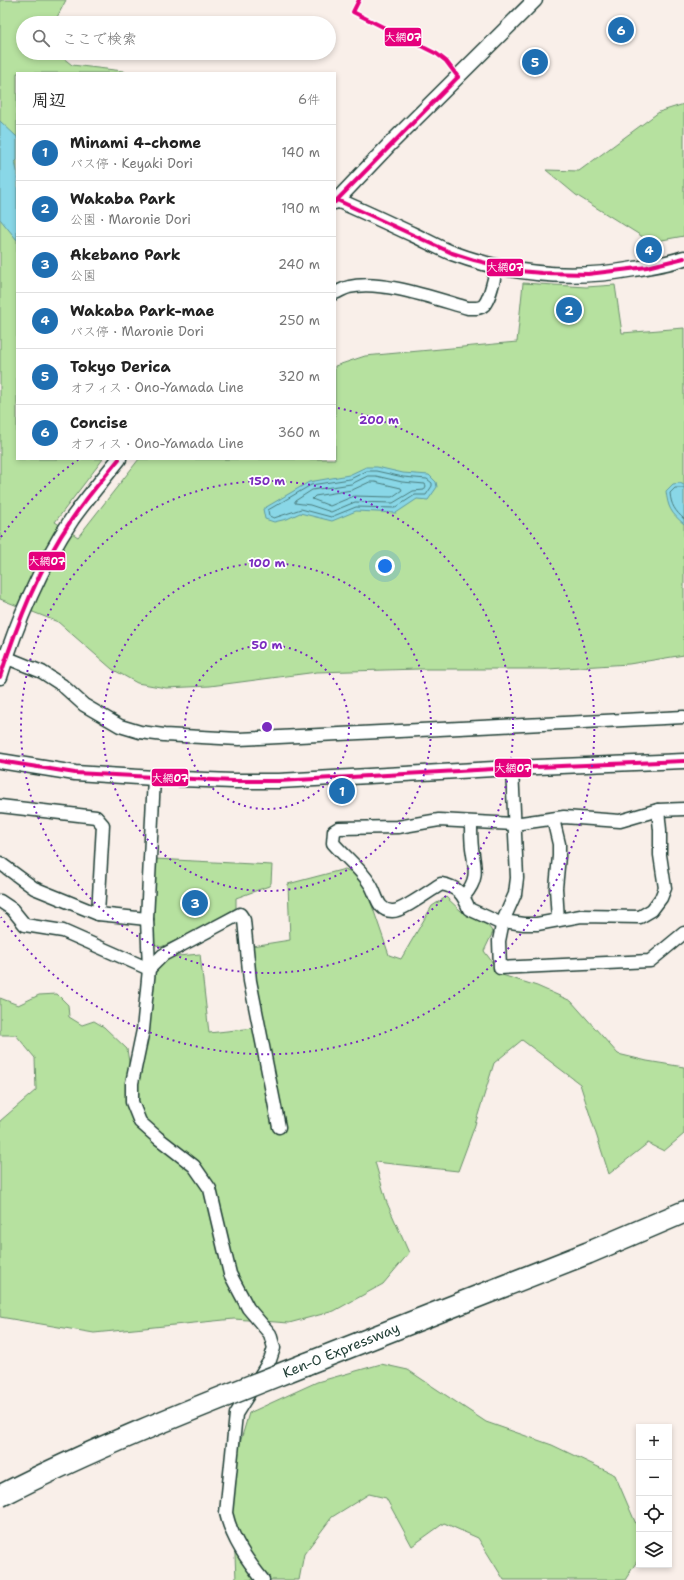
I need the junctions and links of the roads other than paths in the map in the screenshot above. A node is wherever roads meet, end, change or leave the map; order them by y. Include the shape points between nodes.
1 (535, 0) edge
2 (336, 201) edge
3 (684, 258) edge
4 (497, 267) junction
5 (336, 293) edge
6 (118, 460) edge
7 (3, 656) edge
8 (0, 677) edge
9 (684, 716) edge
10 (0, 761) edge
11 (684, 761) edge
12 (512, 768) junction
13 (154, 778) junction
14 (0, 806) edge
15 (684, 809) edge
16 (658, 810) junction
17 (553, 819) junction
18 (471, 823) junction
19 (514, 824) junction
20 (0, 863) edge
21 (464, 896) junction
22 (0, 901) edge
23 (98, 914) junction
24 (148, 919) junction
25 (558, 920) junction
26 (503, 922) junction
27 (684, 933) edge
28 (149, 968) junction
29 (279, 1127) dead end
30 (684, 1212) edge
31 (0, 1496) edge
32 (263, 1580) edge

1 - 2 street
2 - 4 street via 452,253
3 - 4 street via 626,271 589,275 550,275
4 - 5 street via 488,298 477,308 468,308 383,286 362,285
6 - 7 street via 72,520 52,554
7 - 8 street
7 - 9 street via 42,672 62,685 84,705 120,726 164,735 238,739
10 - 13 street via 75,773
11 - 12 street
12 - 13 street via 279,781
12 - 19 street
13 - 24 street
14 - 23 street via 96,817 103,825
15 - 16 street
16 - 17 street via 620,821
16 - 25 street via 660,855 665,888 652,910 640,917 582,916
17 - 19 street
17 - 25 street via 559,844 556,888
18 - 19 street
18 - 21 street via 475,878
18 - 21 street via 439,820 398,827 339,828 332,836 333,843 359,868 372,886 379,904 385,910 394,912 441,884 452,886
19 - 26 street via 517,878 515,894
20 - 23 street via 34,888
21 - 26 street via 469,909
22 - 28 street via 12,909 25,925 63,931
23 - 24 street
24 - 28 street
25 - 26 street via 524,924
26 - 27 street via 498,941 500,968 650,961
28 - 29 street via 163,955 240,914 244,920 250,981
28 - 32 street via 143,1030 132,1082 132,1102 140,1122 194,1166 210,1189 230,1274 248,1308 270,1334 274,1348 270,1360 236,1414 226,1513 230,1527 247,1560
30 - 31 highway, Ken-O Expressway, bridge via 588,1253 108,1444

